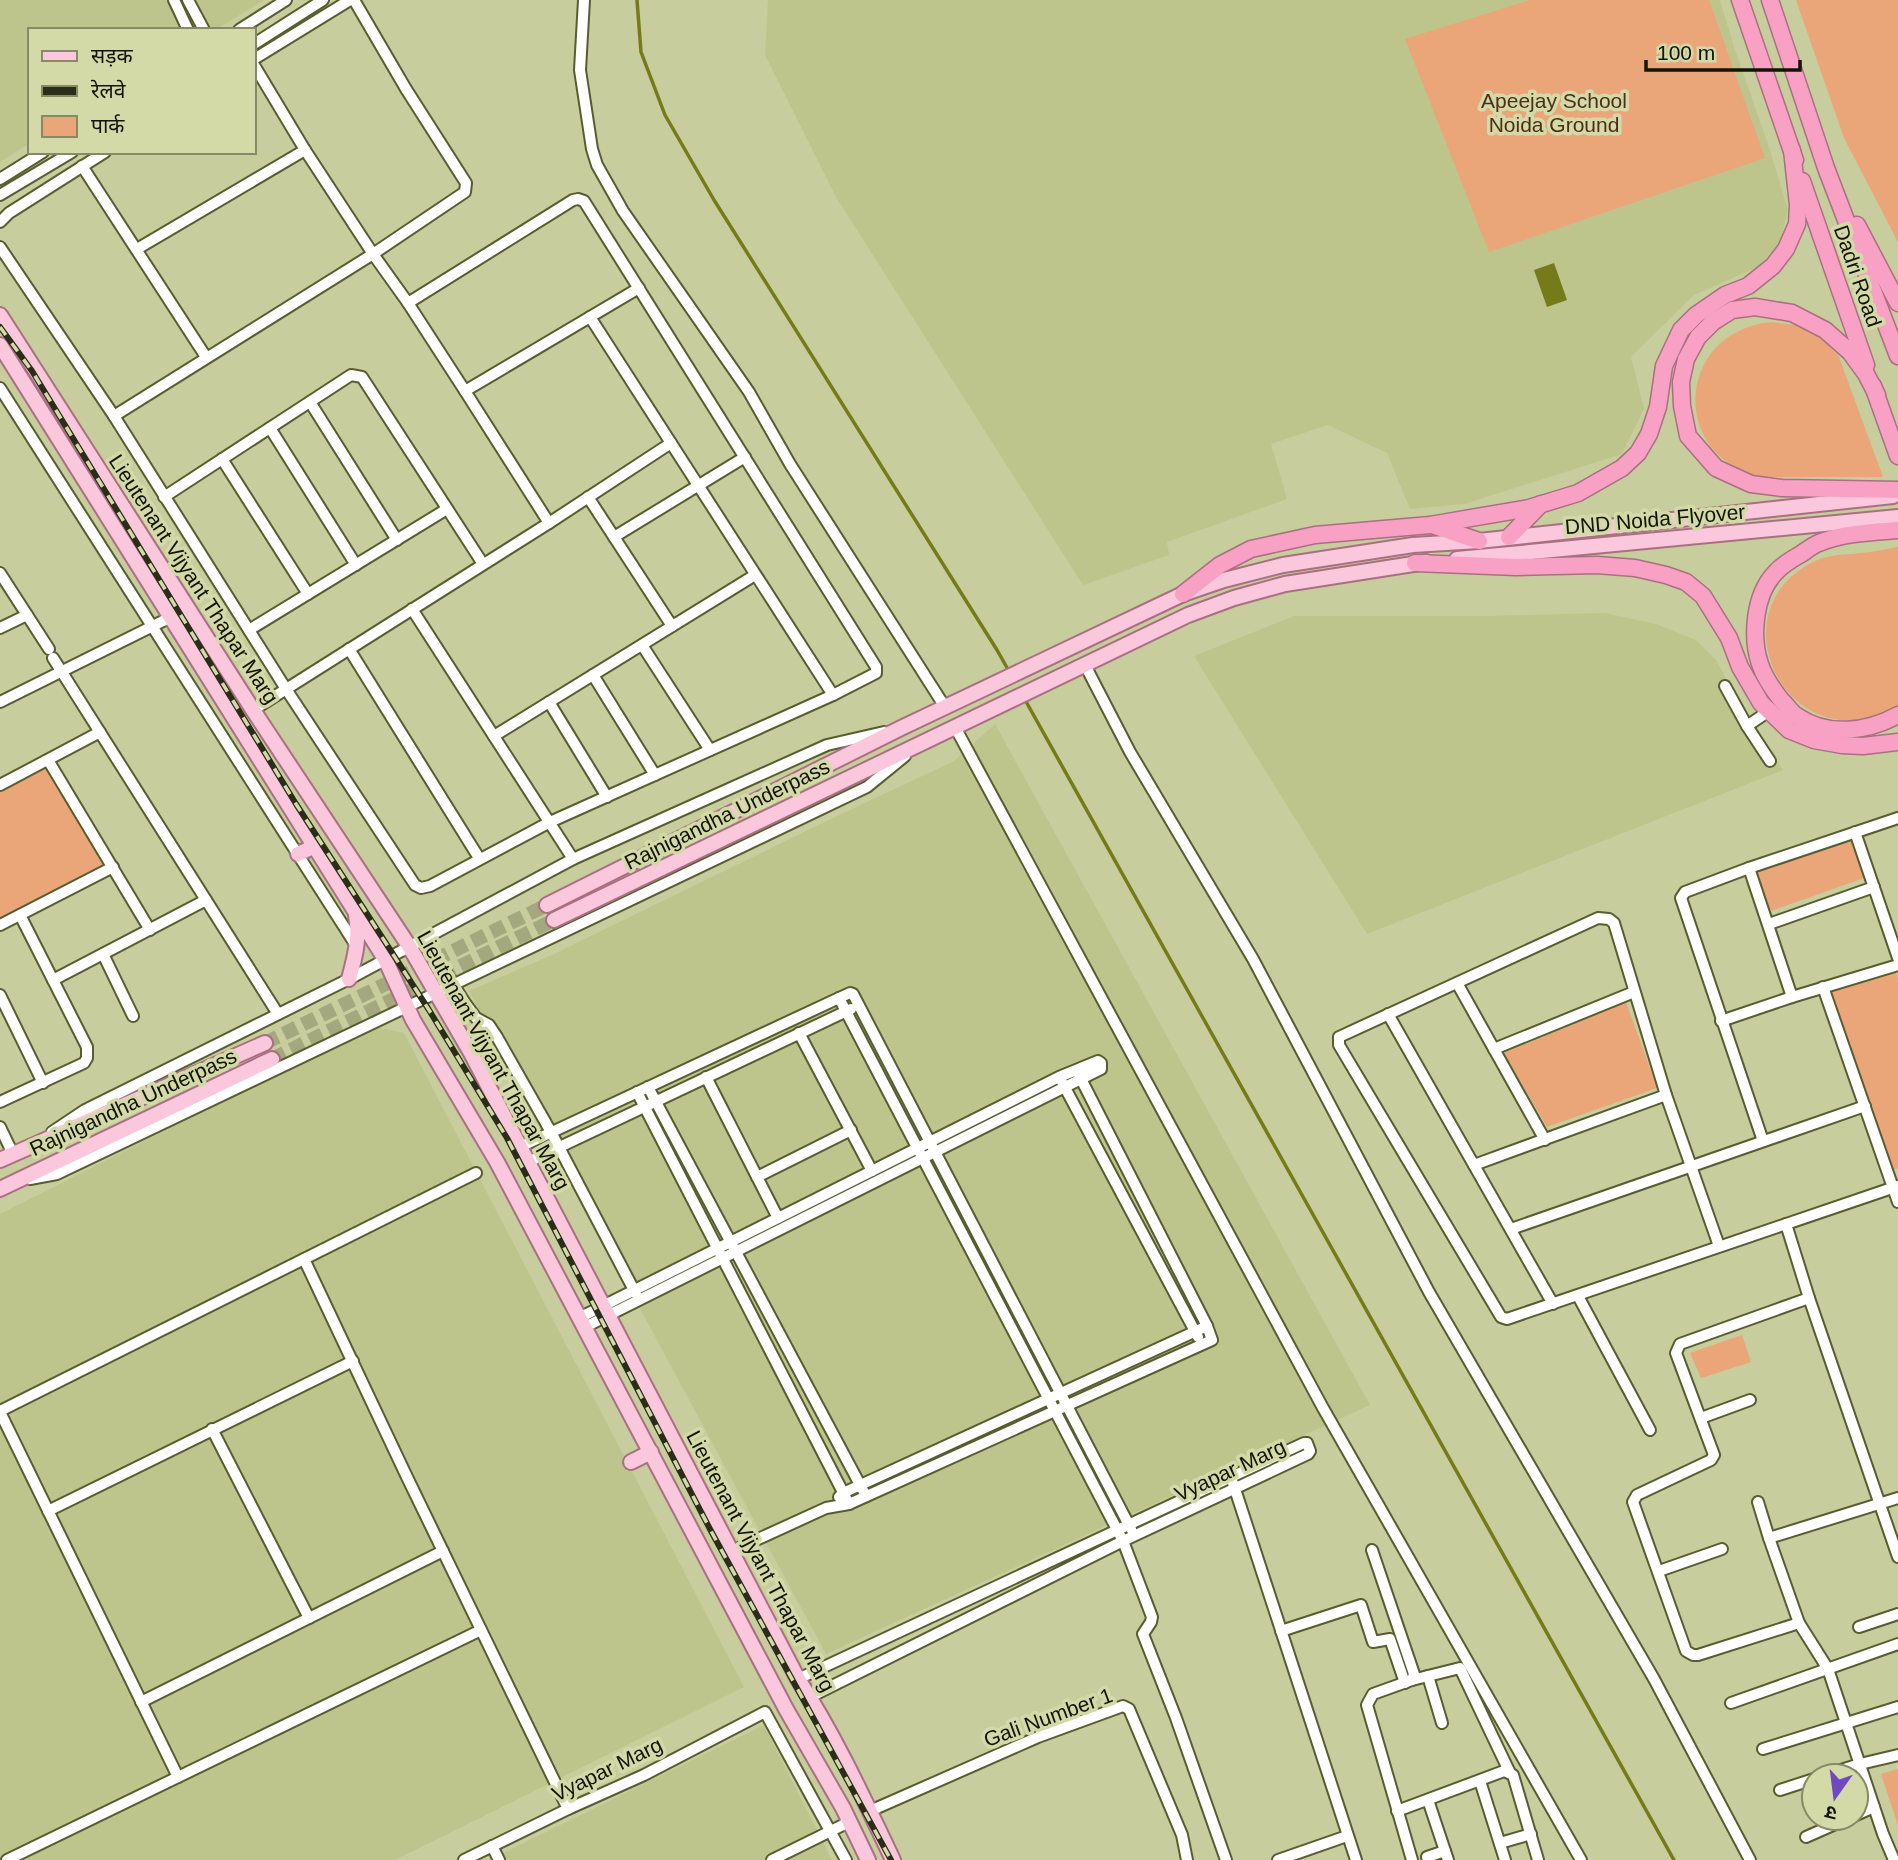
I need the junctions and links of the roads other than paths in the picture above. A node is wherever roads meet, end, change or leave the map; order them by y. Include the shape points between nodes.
1 (174, 0) edge
2 (188, 0) edge
3 (286, 0) edge
4 (323, 0) edge
5 (352, 0) edge
6 (584, 0) edge
7 (1740, 0) edge
8 (1770, 0) edge
9 (187, 28) edge
10 (203, 28) edge
11 (242, 28) edge
12 (256, 43) edge
13 (256, 58) edge
14 (256, 68) edge
15 (305, 150) junction
16 (1792, 150) junction
17 (40, 154) edge
18 (69, 154) edge
19 (102, 154) edge
20 (82, 166) junction
21 (1826, 167) junction
22 (0, 179) edge
23 (0, 195) edge
24 (0, 222) edge
25 (0, 247) edge
26 (137, 249) junction
27 (373, 254) junction
28 (639, 288) junction
29 (408, 303) junction
30 (1898, 303) edge
31 (0, 315) edge
32 (590, 317) junction
33 (0, 345) edge
34 (1898, 356) edge
35 (206, 357) junction
36 (0, 388) edge
37 (465, 391) junction
38 (1877, 395) junction
39 (310, 402) junction
40 (114, 416) junction
41 (270, 428) junction
42 (671, 443) junction
43 (1898, 456) edge
44 (745, 457) junction
45 (222, 459) junction
46 (698, 485) junction
47 (1898, 493) edge
48 (1844, 495) junction
49 (164, 497) junction
50 (588, 497) junction
51 (1541, 504) junction
52 (447, 509) junction
53 (1898, 517) edge
54 (549, 523) junction
55 (1430, 525) junction
56 (1854, 528) junction
57 (1898, 530) edge
58 (614, 537) junction
59 (1508, 537) junction
60 (397, 540) junction
61 (1479, 541) junction
62 (1415, 563) junction
63 (356, 565) junction
64 (483, 565) junction
65 (0, 573) edge
66 (755, 575) junction
67 (308, 594) junction
68 (1183, 594) junction
69 (412, 609) junction
70 (27, 615) junction
71 (172, 617) junction
72 (153, 626) junction
73 (672, 626) junction
74 (0, 628) edge
75 (249, 631) junction
76 (642, 645) junction
77 (349, 649) junction
78 (1080, 667) junction
79 (62, 671) junction
80 (593, 675) junction
81 (1725, 687) dead end
82 (286, 689) junction
83 (833, 695) junction
84 (0, 702) edge
85 (549, 702) junction
86 (950, 705) junction
87 (253, 710) junction
88 (1769, 711) junction
89 (1898, 715) edge
90 (961, 724) junction
91 (1747, 726) junction
92 (901, 728) junction
93 (100, 732) junction
94 (494, 736) junction
95 (1898, 742) edge
96 (918, 745) junction
97 (710, 750) junction
98 (48, 760) junction
99 (1770, 761) dead end
100 (655, 775) junction
101 (0, 785) edge
102 (607, 797) junction
103 (1898, 818) edge
104 (550, 822) junction
105 (1855, 832) junction
106 (315, 846) junction
107 (298, 854) junction
108 (479, 859) junction
109 (573, 859) junction
110 (113, 867) junction
111 (1749, 868) junction
112 (1874, 887) junction
113 (206, 900) junction
114 (547, 905) tunnel mouth
115 (355, 910) junction
116 (20, 915) junction
117 (554, 920) tunnel mouth
118 (1769, 924) junction
119 (0, 925) edge
120 (150, 930) junction
121 (424, 938) junction
122 (409, 946) junction
123 (357, 947) junction
124 (103, 954) junction
125 (1898, 958) edge
126 (385, 959) junction
127 (1898, 965) edge
128 (349, 979) junction
129 (53, 980) junction
130 (1457, 983) junction
131 (453, 985) junction
132 (1823, 987) junction
133 (435, 992) junction
134 (1634, 992) junction
135 (0, 995) edge
136 (1792, 997) junction
137 (839, 998) junction
138 (860, 1005) junction
139 (407, 1007) junction
140 (846, 1011) junction
141 (278, 1014) junction
142 (1388, 1014) junction
143 (133, 1016) dead end
144 (1721, 1021) junction
145 (799, 1033) junction
146 (265, 1043) tunnel mouth
147 (1494, 1049) junction
148 (272, 1059) tunnel mouth
149 (706, 1077) junction
150 (1062, 1082) junction
151 (43, 1083) junction
152 (648, 1087) junction
153 (637, 1092) junction
154 (1666, 1095) junction
155 (656, 1101) junction
156 (0, 1102) edge
157 (1865, 1106) junction
158 (644, 1107) junction
159 (0, 1127) edge
160 (851, 1130) junction
161 (551, 1132) junction
162 (1545, 1139) junction
163 (1763, 1141) junction
164 (32, 1145) junction
165 (520, 1147) junction
166 (559, 1147) junction
167 (933, 1147) junction
168 (920, 1153) junction
169 (6, 1157) edge
170 (528, 1162) junction
171 (1474, 1165) junction
172 (1691, 1165) junction
173 (872, 1171) junction
174 (476, 1173) dead end
175 (757, 1177) junction
176 (6, 1186) edge
177 (1896, 1187) edge
178 (1898, 1202) edge
179 (778, 1218) junction
180 (1786, 1224) junction
181 (1511, 1229) junction
182 (733, 1246) junction
183 (1719, 1246) junction
184 (720, 1253) junction
185 (304, 1259) junction
186 (636, 1295) junction
187 (1578, 1296) junction
188 (1809, 1298) junction
189 (1553, 1304) junction
190 (605, 1311) junction
191 (582, 1323) junction
192 (1207, 1326) junction
193 (1195, 1331) junction
194 (785, 1344) junction
195 (1203, 1345) junction
196 (770, 1351) junction
197 (354, 1361) junction
198 (1061, 1393) junction
199 (1048, 1399) junction
200 (1750, 1400) dead end
201 (1068, 1406) junction
202 (0, 1412) edge
203 (1055, 1412) junction
204 (1701, 1418) junction
205 (829, 1427) junction
206 (212, 1429) junction
207 (1650, 1430) dead end
208 (814, 1436) junction
209 (651, 1452) junction
210 (631, 1462) dead end
211 (1231, 1477) junction
212 (860, 1485) junction
213 (1235, 1489) junction
214 (843, 1493) junction
215 (866, 1496) junction
216 (1898, 1498) edge
217 (1758, 1502) dead end
218 (849, 1504) junction
219 (1880, 1504) junction
220 (826, 1508) junction
221 (48, 1511) junction
222 (1129, 1524) junction
223 (1117, 1530) junction
224 (1135, 1536) junction
225 (1769, 1538) junction
226 (1124, 1541) junction
227 (1722, 1549) dead end
228 (1372, 1550) dead end
229 (443, 1551) junction
230 (732, 1551) junction
231 (1898, 1558) edge
232 (1659, 1571) junction
233 (1898, 1614) edge
234 (309, 1618) junction
235 (1799, 1623) junction
236 (1859, 1627) dead end
237 (481, 1630) junction
238 (1281, 1631) junction
239 (1898, 1644) edge
240 (1828, 1669) junction
241 (1428, 1676) junction
242 (800, 1678) junction
243 (1409, 1681) junction
244 (810, 1697) junction
245 (141, 1702) junction
246 (1731, 1703) dead end
247 (1898, 1707) edge
248 (1442, 1723) dead end
249 (1846, 1723) junction
250 (1763, 1749) dead end
251 (1898, 1755) edge
252 (1859, 1762) edge
253 (1868, 1762) edge
254 (1510, 1773) junction
255 (178, 1777) junction
256 (1480, 1781) junction
257 (1800, 1784) edge
258 (1780, 1790) dead end
259 (1870, 1795) edge
260 (1428, 1800) junction
261 (1874, 1807) junction
262 (568, 1809) junction
263 (1870, 1809) edge
264 (870, 1811) junction
265 (1397, 1811) junction
266 (849, 1822) junction
267 (831, 1830) junction
268 (1818, 1832) edge
269 (1531, 1834) junction
270 (1347, 1836) junction
271 (1807, 1837) dead end
272 (1500, 1843) junction
273 (492, 1846) junction
274 (1447, 1855) edge
275 (1501, 1859) edge
276 (7, 1860) edge
277 (464, 1860) edge
278 (499, 1860) edge
279 (772, 1860) edge
280 (846, 1860) edge
281 (868, 1860) edge
282 (893, 1860) edge
283 (1187, 1860) edge
284 (1226, 1860) edge
285 (1278, 1860) edge
286 (1356, 1860) edge
287 (1412, 1860) edge
288 (1428, 1860) edge
289 (1538, 1860) edge
290 (1581, 1860) edge
291 (1750, 1860) edge
292 (1894, 1860) edge

1 - 9 street
2 - 10 street
3 - 11 street
4 - 12 street
5 - 13 street
5 - 27 street via 467,186 465,192
6 - 86 street via 580,70 597,164 623,211 749,392 790,464
7 - 16 highway
8 - 21 highway
14 - 15 street
15 - 26 street
15 - 27 street
16 - 38 highway, Dadri Road
16 - 51 highway via 1797,224 1786,249 1748,286 1725,295 1681,330 1664,366 1650,434 1638,453 1622,468 1578,493
17 - 22 street
18 - 23 street
19 - 20 street
20 - 24 street
20 - 26 street
21 - 30 highway
21 - 34 highway, Dadri Road
25 - 40 street
26 - 35 street
27 - 29 street
27 - 35 street
28 - 29 street via 584,201 578,199
28 - 32 street
28 - 44 street
29 - 37 street
31 - 87 main road, Lieutenant Vijyant Thapar Marg
32 - 37 street
32 - 42 street
33 - 71 main road, Lieutenant Vijyant Thapar Marg
35 - 40 street
36 - 72 street
37 - 54 street
38 - 43 highway, Dadri Road
38 - 48 highway via 1850,352 1825,330 1792,313 1755,307 1732,310 1698,337 1686,359 1681,382 1688,436 1716,468 1751,484
39 - 41 street
39 - 52 street via 351,375 362,377
39 - 60 street
40 - 49 street
41 - 45 street
41 - 63 street
42 - 46 street
42 - 50 street
44 - 46 street
44 - 83 street via 876,667 874,675
45 - 49 street
45 - 67 street
46 - 58 street
46 - 66 street
47 - 48 highway
48 - 59 main road, DND Noida Flyover
49 - 75 street
50 - 54 street
50 - 58 street
51 - 55 highway
51 - 59 highway
52 - 60 street
52 - 64 street
53 - 56 main road, DND Noida Flyover
54 - 64 street
55 - 61 highway
55 - 68 highway via 1315,535 1251,549 1220,565
56 - 57 highway
56 - 62 main road, DND Noida Flyover
56 - 89 highway via 1818,543 1774,573 1756,614 1760,666 1796,716 1825,728 1858,730
58 - 73 street
59 - 61 main road, DND Noida Flyover
60 - 63 street
61 - 68 main road, DND Noida Flyover via 1413,545 1283,565
62 - 78 main road, DND Noida Flyover via 1285,584 1234,598
62 - 88 highway via 1597,565 1635,568 1686,582 1703,596
63 - 67 street
64 - 69 street
65 - 70 street
66 - 73 street
66 - 83 street
67 - 75 street
68 - 86 main road, Rajnigandha Underpass
69 - 77 street
69 - 94 street
70 - 74 street
70 - 79 street
71 - 72 street
71 - 106 main road, Lieutenant Vijyant Thapar Marg
72 - 79 street
72 - 107 street
73 - 76 street
75 - 82 street
76 - 80 street
76 - 97 street
77 - 82 street
77 - 108 street
78 - 90 main road, Rajnigandha Underpass
78 - 291 street via 1253,959 1429,1292 1654,1679
79 - 84 street
79 - 93 street
80 - 85 street
80 - 100 street
81 - 91 street
82 - 87 street
82 - 108 street via 415,885 426,888
83 - 97 street
85 - 94 street
85 - 102 street
86 - 92 main road, Rajnigandha Underpass
87 - 122 main road, Lieutenant Vijyant Thapar Marg
88 - 91 street
88 - 95 highway via 1789,730 1814,740 1863,746
90 - 96 main road, Rajnigandha Underpass
90 - 290 street via 1323,1408
91 - 99 street
92 - 109 street via 827,745
92 - 114 main road, Rajnigandha Underpass
93 - 98 street
93 - 113 street
94 - 104 street
96 - 117 main road, Rajnigandha Underpass
96 - 131 street via 867,787
97 - 100 street
98 - 101 street
98 - 110 street
100 - 102 street
102 - 104 street
103 - 105 street
104 - 108 street
104 - 109 street
105 - 111 street
105 - 112 street
106 - 107 main road
106 - 115 main road, Lieutenant Vijyant Thapar Marg
107 - 123 street
109 - 121 street
110 - 116 street
110 - 120 street
111 - 118 street
111 - 144 street via 1685,892 1681,898
112 - 118 street
112 - 125 street
113 - 120 street
113 - 141 street
115 - 123 main road
115 - 126 main road, Lieutenant Vijyant Thapar Marg
116 - 119 street
116 - 129 street
118 - 136 street
120 - 124 street
121 - 122 street
121 - 131 street
122 - 126 street
122 - 133 main road, Lieutenant Vijyant Thapar Marg
123 - 128 main road
124 - 129 street
124 - 143 street
126 - 128 street
126 - 139 main road, Lieutenant Vijyant Thapar Marg
127 - 132 street
128 - 141 street
129 - 151 street via 88,1058
130 - 134 street via 1604,918 1614,923
130 - 142 street
130 - 147 street
131 - 133 street
131 - 161 street via 476,1018 489,1025 497,1037
132 - 136 street
132 - 157 street
133 - 139 street
133 - 165 main road, Lieutenant Vijyant Thapar Marg
134 - 147 street
134 - 154 street
135 - 151 street
136 - 144 street
137 - 138 street via 853,993
137 - 140 street
137 - 152 street
138 - 140 street
138 - 167 street
139 - 176 street via 57,1174
139 - 191 main road, Lieutenant Vijyant Thapar Marg via 497,1162
140 - 145 street
140 - 168 street
141 - 164 street via 85,1110
142 - 171 street
142 - 189 street via 1341,1035 1339,1045 1502,1317 1510,1320
144 - 163 street
145 - 149 street
145 - 160 street
146 - 164 main road, Rajnigandha Underpass
147 - 162 street
148 - 176 main road, Rajnigandha Underpass
149 - 155 street
149 - 175 street
150 - 167 street
150 - 192 street via 1078,1074
150 - 193 street
151 - 156 street
152 - 153 street
152 - 155 street
153 - 158 street
153 - 161 street
154 - 162 street
154 - 172 street
155 - 158 street
155 - 182 street
157 - 163 street
157 - 177 street
158 - 166 street
158 - 184 street
159 - 169 street
160 - 173 street
160 - 175 street
161 - 165 street
161 - 166 street
162 - 171 street
163 - 172 street
164 - 169 main road, Rajnigandha Underpass
165 - 170 main road, Lieutenant Vijyant Thapar Marg
166 - 170 street
166 - 186 street
167 - 168 street
167 - 198 street
168 - 173 street
168 - 182 street
168 - 199 street
170 - 190 main road, Lieutenant Vijyant Thapar Marg
171 - 181 street
172 - 181 street
172 - 183 street
173 - 179 street
174 - 185 street
175 - 179 street
177 - 178 street
177 - 180 street
179 - 182 street
180 - 183 street
180 - 188 street
181 - 189 street
182 - 184 street
182 - 194 street
183 - 187 street
184 - 186 street
184 - 196 street
185 - 197 street
185 - 202 street
186 - 190 street
187 - 189 street
187 - 207 street
188 - 204 street via 1678,1346 1676,1353
188 - 219 street
190 - 191 street
190 - 230 main road, Lieutenant Vijyant Thapar Marg
191 - 209 main road, Lieutenant Vijyant Thapar Marg
192 - 193 street
192 - 195 street via 1212,1339
193 - 195 street
193 - 198 street
194 - 196 street
194 - 205 street
195 - 201 street
196 - 208 street
197 - 206 street
197 - 229 street
198 - 199 street
198 - 201 street
199 - 203 street
199 - 212 street
200 - 204 street
201 - 203 street
201 - 222 street
202 - 221 street
203 - 215 street
203 - 223 street
204 - 232 street via 1713,1457 1637,1495 1633,1502
205 - 208 street
205 - 212 street
206 - 221 street
206 - 234 street
208 - 214 street
209 - 210 main road
209 - 266 main road, Lieutenant Vijyant Thapar Marg
211 - 213 street
211 - 213 street, Vyapar Marg via 1307,1443 1308,1454
211 - 222 street, Vyapar Marg
212 - 214 street
212 - 215 street
213 - 224 street, Vyapar Marg
213 - 238 street
214 - 218 street
214 - 220 street
215 - 218 street
216 - 219 street
217 - 225 street
218 - 220 street
219 - 225 street
219 - 231 street
220 - 230 street
221 - 245 street
222 - 223 street, Vyapar Marg
222 - 224 street
223 - 226 street
223 - 242 street, Vyapar Marg
224 - 226 street, Vyapar Marg
225 - 235 street
226 - 244 street, Vyapar Marg
226 - 284 street via 1152,1617 1143,1634
227 - 232 street
228 - 243 street via 1414,1674
229 - 234 street
229 - 237 street
230 - 242 main road, Lieutenant Vijyant Thapar Marg
232 - 235 street via 1686,1651 1693,1655
233 - 236 street
234 - 245 street
235 - 240 street
237 - 255 street
237 - 262 street
238 - 243 street via 1361,1605 1373,1642 1390,1639
238 - 270 street
239 - 240 street
240 - 246 street
240 - 249 street
241 - 243 street
241 - 248 street
241 - 254 street via 1460,1668
242 - 244 main road, Lieutenant Vijyant Thapar Marg
243 - 265 street via 1373,1694 1367,1705
244 - 264 main road, Lieutenant Vijyant Thapar Marg
245 - 255 street
247 - 249 street
249 - 250 street
249 - 252 street
251 - 253 street
254 - 256 street
254 - 269 street
255 - 276 street
256 - 260 street
256 - 272 street
257 - 258 street
259 - 261 street
260 - 265 street
260 - 274 street
261 - 263 street
261 - 292 street
262 - 267 street, Vyapar Marg via 765,1712
262 - 273 street, Vyapar Marg
264 - 282 main road, Lieutenant Vijyant Thapar Marg
264 - 283 street, Gali Number 1 via 1038,1737 1123,1706 1129,1709 1182,1835
265 - 287 street
266 - 267 street
266 - 281 main road, Lieutenant Vijyant Thapar Marg
267 - 279 street
267 - 280 street
268 - 271 street
269 - 272 street
269 - 289 street
270 - 285 street
270 - 286 street
272 - 275 street
273 - 277 street, Vyapar Marg
273 - 278 street
274 - 288 street

